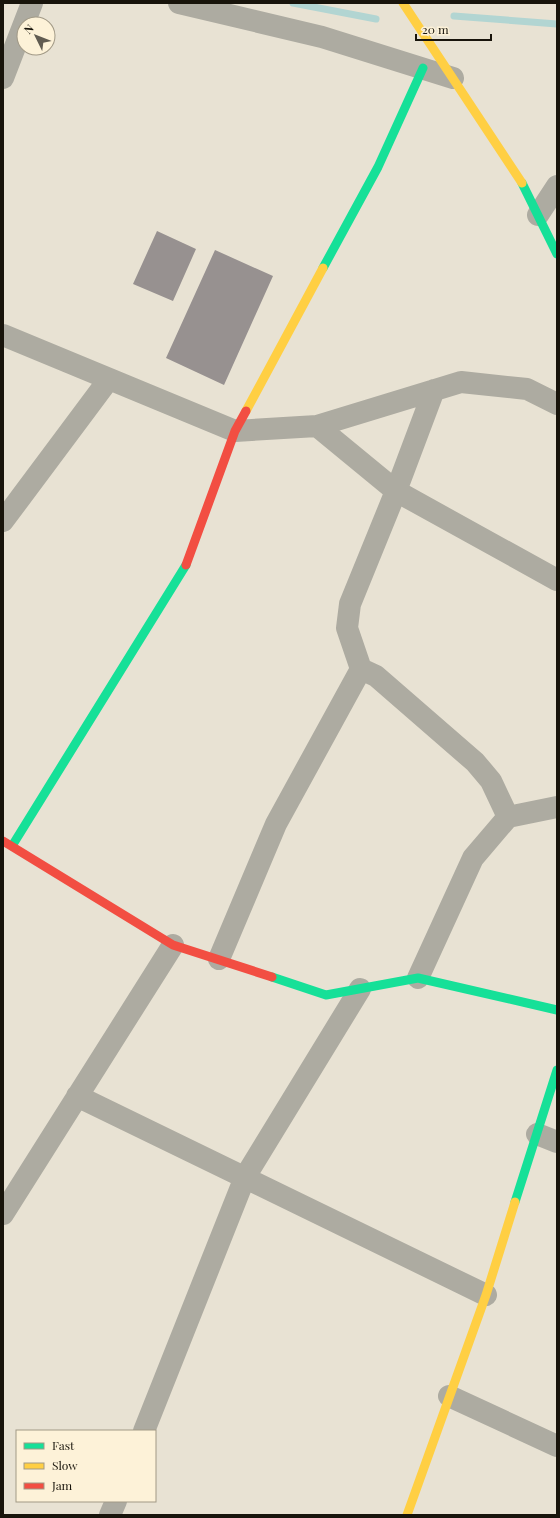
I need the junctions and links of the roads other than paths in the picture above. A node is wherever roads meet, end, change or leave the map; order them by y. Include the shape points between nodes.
1 (32, 3) edge
2 (179, 3) edge
3 (403, 3) edge
4 (423, 68) junction
5 (3, 78) edge
6 (453, 78) junction
7 (557, 186) edge
8 (538, 215) junction
9 (557, 254) edge
10 (3, 335) edge
11 (109, 379) junction
12 (434, 390) junction
13 (557, 404) edge
14 (317, 426) junction
15 (234, 431) junction
16 (396, 491) junction
17 (3, 521) edge
18 (557, 580) edge
19 (361, 670) junction
20 (557, 807) edge
21 (508, 817) junction
22 (3, 841) edge
23 (12, 846) junction
24 (173, 945) junction
25 (219, 959) junction
26 (418, 978) junction
27 (360, 989) junction
28 (557, 1010) edge
29 (557, 1070) edge
30 (78, 1096) junction
31 (537, 1134) junction
32 (557, 1142) edge
33 (245, 1177) junction
34 (3, 1214) edge
35 (486, 1295) junction
36 (449, 1396) junction
37 (144, 1430) edge
38 (557, 1446) edge
39 (116, 1502) edge
40 (110, 1515) edge
41 (407, 1515) edge

1 - 5 street
2 - 4 street via 322,36
3 - 6 street
4 - 6 street
4 - 15 street via 378,167
6 - 8 street via 521,181
7 - 8 street
8 - 9 street
10 - 11 street
11 - 15 street
11 - 17 street
12 - 13 street via 461,382 527,389
12 - 14 street
12 - 16 street
14 - 15 street
14 - 16 street
15 - 23 street via 189,561
16 - 18 street
16 - 19 street via 350,604 347,628
19 - 21 street via 376,676 475,762 491,781
19 - 25 street via 276,824
20 - 21 street
21 - 26 street via 473,858
22 - 23 street
23 - 24 street
24 - 25 street
24 - 30 street
25 - 27 street via 326,995
26 - 27 street
26 - 28 street
27 - 33 street
29 - 31 street
30 - 33 street
30 - 34 street
31 - 32 street
31 - 35 street
33 - 35 street
33 - 37 street
35 - 36 street
36 - 38 street
36 - 41 street
39 - 40 street

